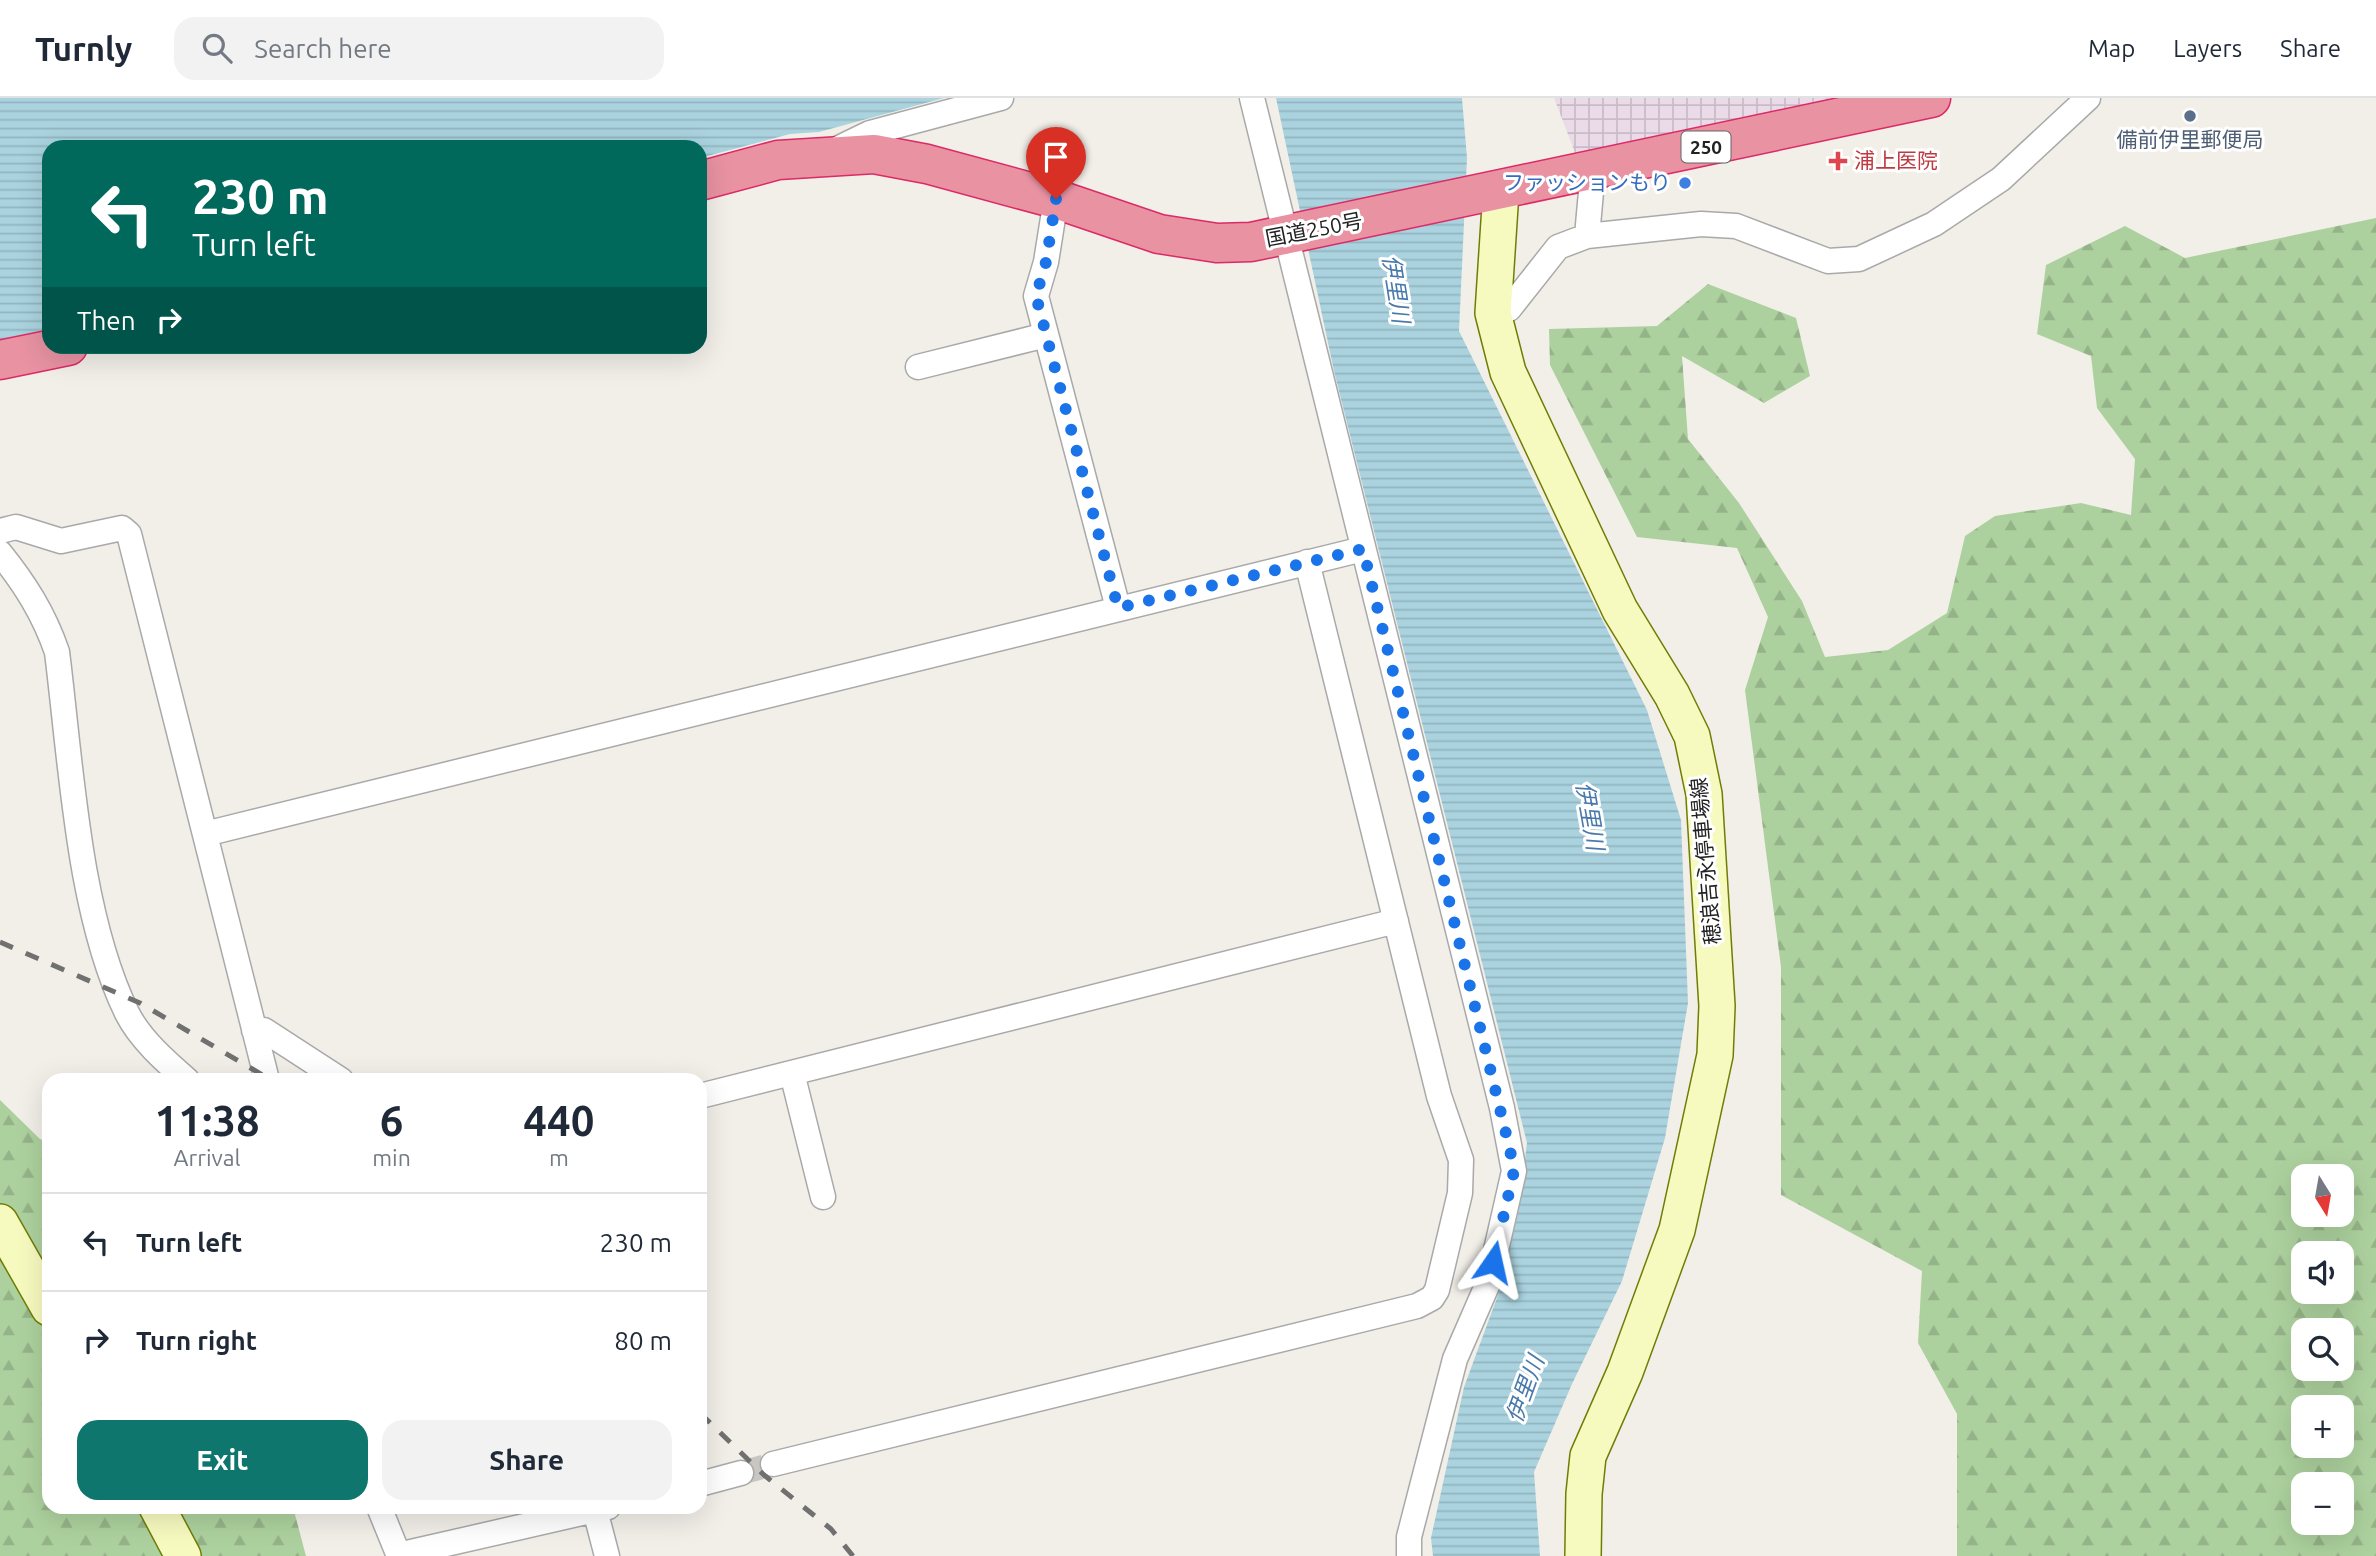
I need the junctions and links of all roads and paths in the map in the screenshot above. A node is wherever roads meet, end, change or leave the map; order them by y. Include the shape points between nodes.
1 (1001, 98) edge
2 (1252, 98) edge
3 (1931, 98) edge
4 (2088, 98) edge
5 (826, 155) junction
6 (1587, 173) junction
7 (707, 179) edge
8 (1491, 193) junction
9 (1056, 199) junction
10 (1294, 235) junction
11 (1587, 236) junction
12 (1493, 313) junction
13 (1046, 335) junction
14 (42, 351) edge
15 (0, 360) edge
16 (918, 367) dead end
17 (0, 531) edge
18 (1363, 549) junction
19 (0, 553) edge
20 (1307, 562) junction
21 (1118, 608) junction
22 (205, 834) junction
23 (1396, 921) junction
24 (254, 1030) junction
25 (179, 1073) edge
26 (265, 1073) edge
27 (330, 1073) edge
28 (792, 1073) junction
29 (707, 1094) edge
30 (823, 1197) dead end
31 (0, 1222) edge
32 (42, 1296) edge
33 (773, 1464) tunnel mouth
34 (741, 1473) tunnel mouth
35 (707, 1481) edge
36 (162, 1514) edge
37 (382, 1514) edge
38 (576, 1514) edge
39 (603, 1514) edge
40 (399, 1555) edge
41 (183, 1556) edge
42 (607, 1556) edge
43 (1409, 1556) edge
44 (1583, 1556) edge

1 - 5 street via 870,133
2 - 10 street
3 - 6 highway, 国道250号 / 250
4 - 11 street via 2001,179 1934,224 1859,259 1828,261 1736,226 1700,224
5 - 7 highway, 国道250号 / 250 via 778,160
5 - 9 highway, 国道250号 / 250 via 874,154 928,164
6 - 8 highway, 国道250号 / 250
6 - 11 street via 1591,192
8 - 10 highway, 国道250号 / 250
8 - 12 main road, 穂浪吉永停車場線
9 - 10 highway, 国道250号 / 250 via 1159,234 1217,243
9 - 13 street via 1036,296
10 - 18 street
11 - 12 street via 1558,247 1509,309
12 - 44 main road, 穂浪吉永停車場線 via 1508,372 1545,455 1620,610 1692,736 1704,794 1717,1006 1715,1055 1677,1230 1625,1372 1588,1456
13 - 16 street
13 - 21 street
14 - 15 highway
17 - 22 street via 16,527 61,541 122,528 129,534
18 - 20 street
18 - 43 street via 1514,1171 1489,1282 1455,1359 1409,1537
19 - 25 street via 29,589 57,652 81,850 106,958 128,1014 161,1058
20 - 21 street
20 - 23 street
21 - 22 street
22 - 24 street
23 - 28 street
23 - 33 street via 1439,1096 1461,1160 1460,1193 1432,1298 1417,1306
24 - 26 street
24 - 27 street via 264,1030
28 - 29 street
28 - 30 street
31 - 32 main road
34 - 35 street
36 - 41 main road
37 - 40 street
38 - 40 street
39 - 42 street

